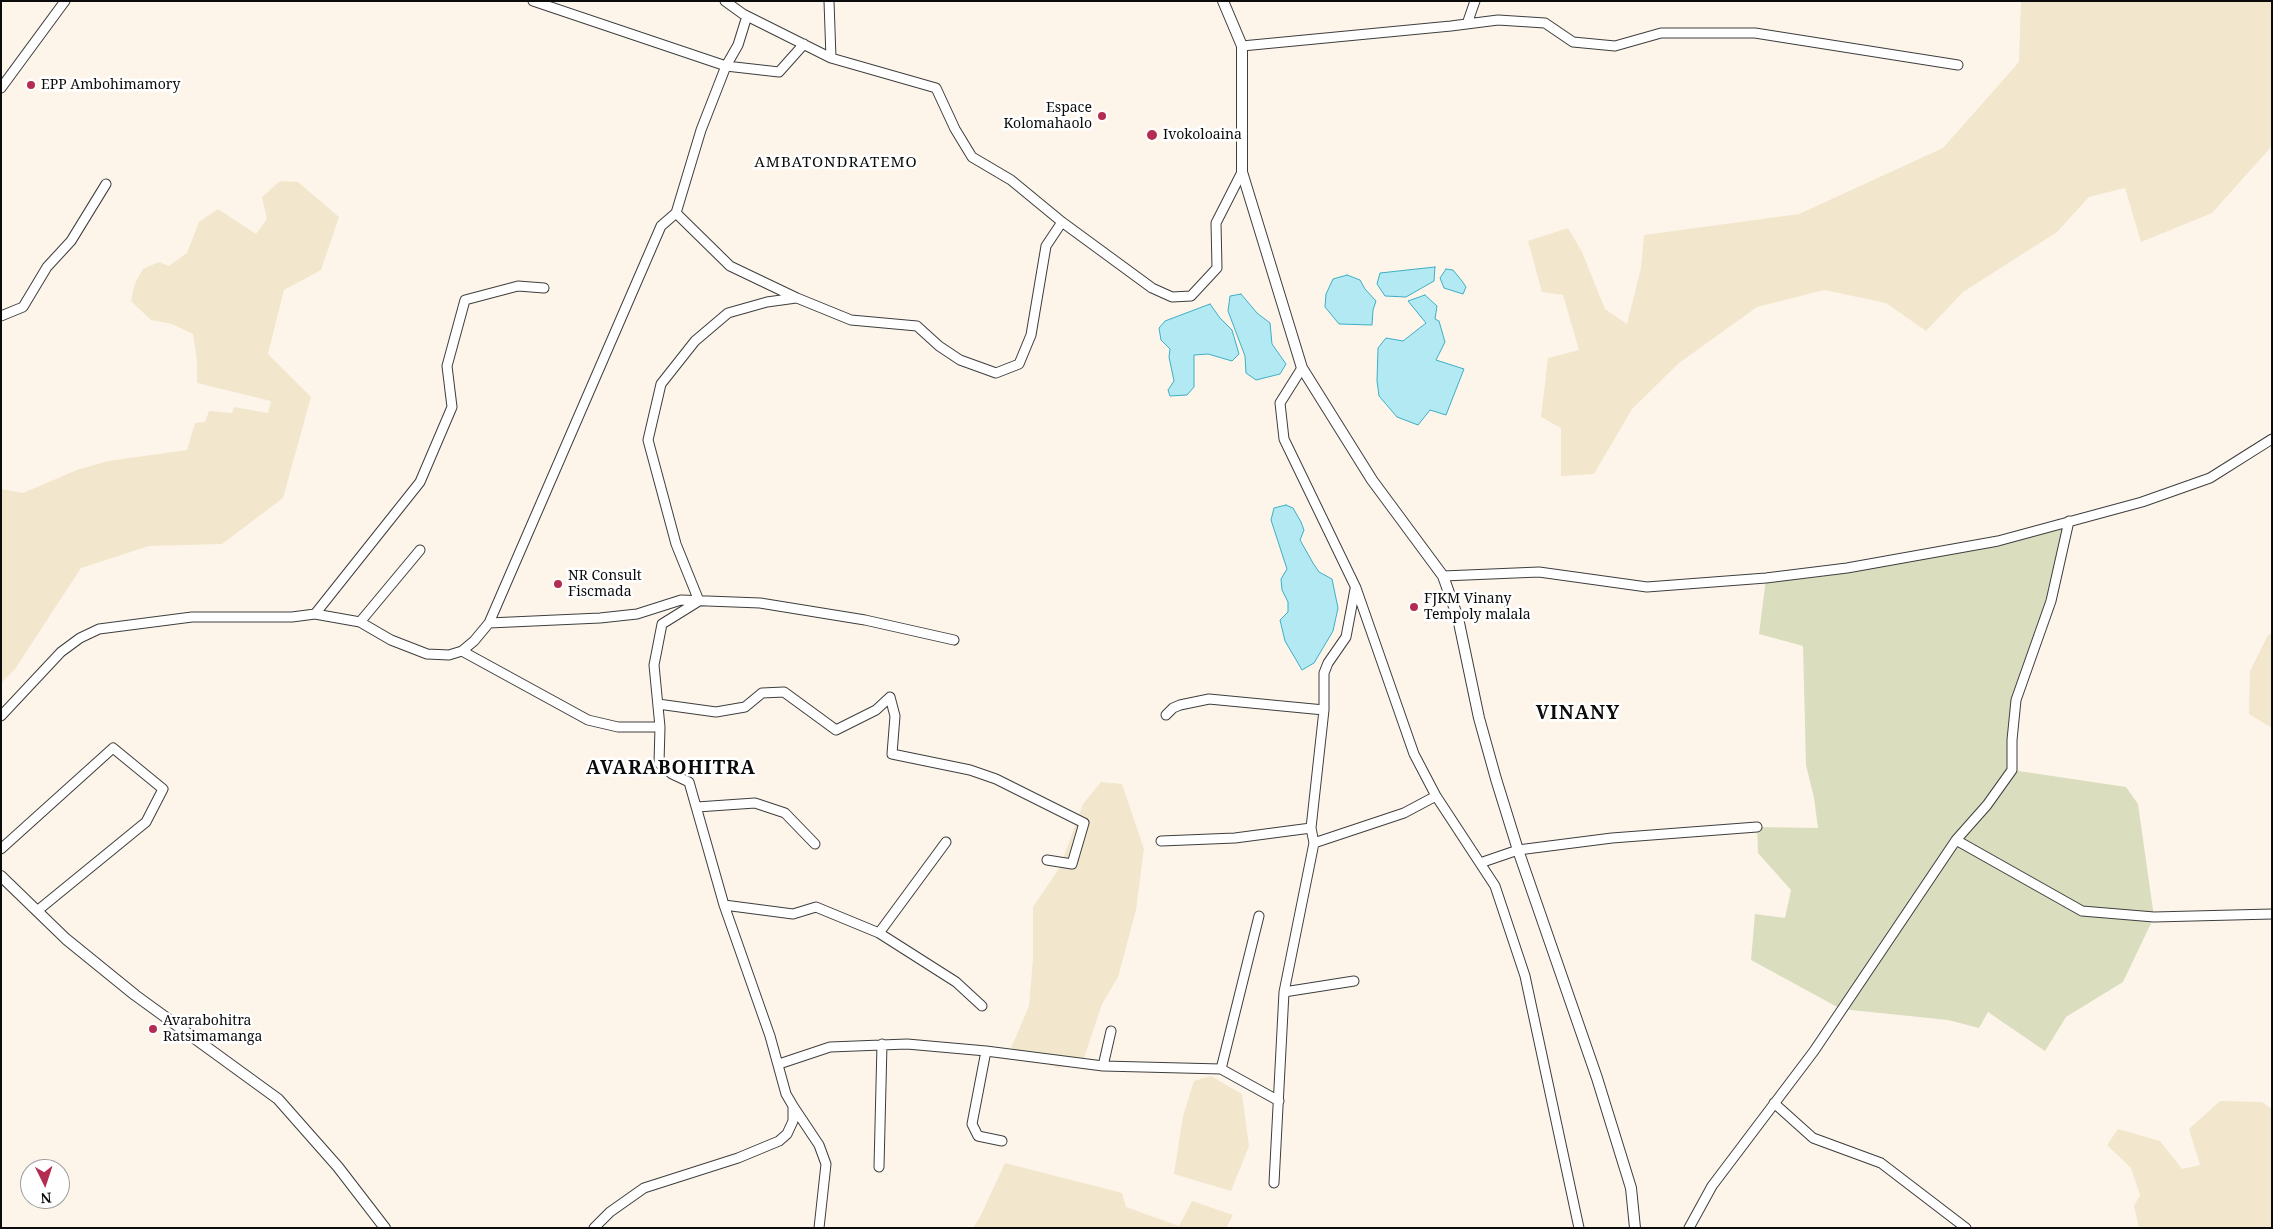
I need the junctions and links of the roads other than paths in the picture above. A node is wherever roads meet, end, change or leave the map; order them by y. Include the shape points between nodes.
1 (65, 1) edge
2 (533, 1) edge
3 (725, 1) edge
4 (829, 1) edge
5 (1223, 1) edge
6 (1475, 1) edge
7 (747, 16) junction
8 (1467, 24) junction
9 (804, 44) junction
10 (1242, 46) junction
11 (831, 58) junction
12 (726, 66) junction
13 (1958, 66) dead end
14 (1, 88) edge
15 (1242, 172) junction
16 (106, 184) dead end
17 (676, 213) junction
18 (1062, 222) junction
19 (544, 288) dead end
20 (797, 298) junction
21 (1, 316) edge
22 (1302, 368) junction
23 (2272, 439) edge
24 (2069, 521) junction
25 (420, 550) dead end
26 (1443, 576) junction
27 (1356, 588) junction
28 (699, 601) junction
29 (316, 614) junction
30 (360, 622) junction
31 (489, 623) junction
32 (954, 640) dead end
33 (462, 651) junction
34 (658, 704) junction
35 (1324, 710) junction
36 (1166, 715) dead end
37 (1, 716) edge
38 (660, 727) junction
39 (1436, 796) junction
40 (697, 807) junction
41 (1758, 827) dead end
42 (1311, 828) junction
43 (1956, 840) junction
44 (1161, 841) dead end
45 (946, 842) dead end
46 (1314, 843) junction
47 (815, 844) dead end
48 (1, 849) edge
49 (1518, 850) junction
50 (1047, 860) dead end
51 (1480, 863) junction
52 (1, 876) edge
53 (724, 905) junction
54 (37, 911) junction
55 (2272, 914) edge
56 (1259, 916) dead end
57 (879, 933) junction
58 (1354, 981) dead end
59 (1284, 992) junction
60 (982, 1006) dead end
61 (1111, 1031) dead end
62 (882, 1044) junction
63 (986, 1051) junction
64 (779, 1064) junction
65 (1103, 1066) junction
66 (1221, 1069) junction
67 (1279, 1101) junction
68 (1774, 1103) junction
69 (793, 1106) junction
70 (1002, 1141) dead end
71 (879, 1167) dead end
72 (1274, 1183) dead end
73 (385, 1228) edge
74 (594, 1228) edge
75 (819, 1228) edge
76 (1579, 1228) edge
77 (1635, 1228) edge
78 (1689, 1228) edge
79 (1966, 1228) edge

1 - 14 street
2 - 12 street
3 - 7 street
4 - 11 street
5 - 10 street
6 - 8 street
7 - 9 street
7 - 12 street via 738,45
8 - 10 street
8 - 13 street via 1498,20 1545,23 1573,42 1615,46 1661,33 1755,33
9 - 11 street
9 - 12 street via 779,72
10 - 15 street
11 - 18 street via 936,88 972,157 1011,180
12 - 17 street via 701,130
15 - 18 street via 1216,223 1217,268 1191,296 1172,297 1152,288
15 - 22 street
16 - 21 street via 71,242 47,267 23,308
17 - 20 street via 730,266
17 - 31 street via 661,226
18 - 20 street via 1046,246 1031,335 1018,364 996,373 960,360 917,326 851,320
19 - 29 street via 518,286 465,300 447,366 452,407 420,482
20 - 28 street via 728,313 695,341 661,384 648,440 676,544
22 - 26 street via 1372,480
22 - 27 street via 1280,403 1284,439
23 - 24 street via 2210,478 2142,502
24 - 26 street via 1998,540 1847,568 1766,578 1647,587 1540,572
24 - 43 street via 2051,601 2016,700 2012,770
25 - 30 street
26 - 49 street via 1458,618 1479,718
27 - 35 street via 1346,637 1324,673
27 - 39 street via 1414,754
28 - 31 street via 681,600 637,614 600,618
28 - 32 street via 760,603 865,620
28 - 34 street via 662,624 654,665
29 - 30 street
29 - 37 street via 192,617 99,629 61,652
30 - 33 street via 391,640 427,654 449,655
31 - 33 street
33 - 38 street via 588,720 618,727
34 - 38 street
34 - 50 street via 716,712 745,706 762,692 784,692 836,730 876,710 890,697 895,716 892,754 970,770 996,779 1084,824 1072,864
35 - 36 street via 1210,699 1180,705
35 - 42 street
38 - 40 street via 659,763 689,782
39 - 46 street via 1396,816
39 - 51 street
40 - 47 street via 755,803 785,813
40 - 53 street
41 - 49 street via 1612,838
42 - 44 street via 1235,838
42 - 46 street
43 - 55 street via 2082,911 2154,917
43 - 68 street via 1814,1051
45 - 57 street
46 - 59 street
48 - 54 street via 113,748 163,789 146,822
49 - 51 street
49 - 77 street via 1598,1078 1631,1188
51 - 76 street via 1495,886 1525,976
52 - 54 street
53 - 57 street via 793,914 816,907
53 - 64 street
54 - 73 street via 135,995 278,1099 338,1167
56 - 66 street
57 - 60 street via 956,982
58 - 59 street
59 - 67 street
61 - 65 street
62 - 63 street
62 - 64 street via 830,1047
62 - 71 street
63 - 65 street
63 - 70 street via 972,1124 978,1136
64 - 69 street via 786,1094
65 - 66 street
66 - 67 street
67 - 72 street
68 - 78 street via 1712,1186
68 - 79 street via 1813,1138 1881,1163
69 - 74 street via 793,1121 787,1134 779,1141 738,1158 644,1188
69 - 75 street via 819,1145 826,1164

